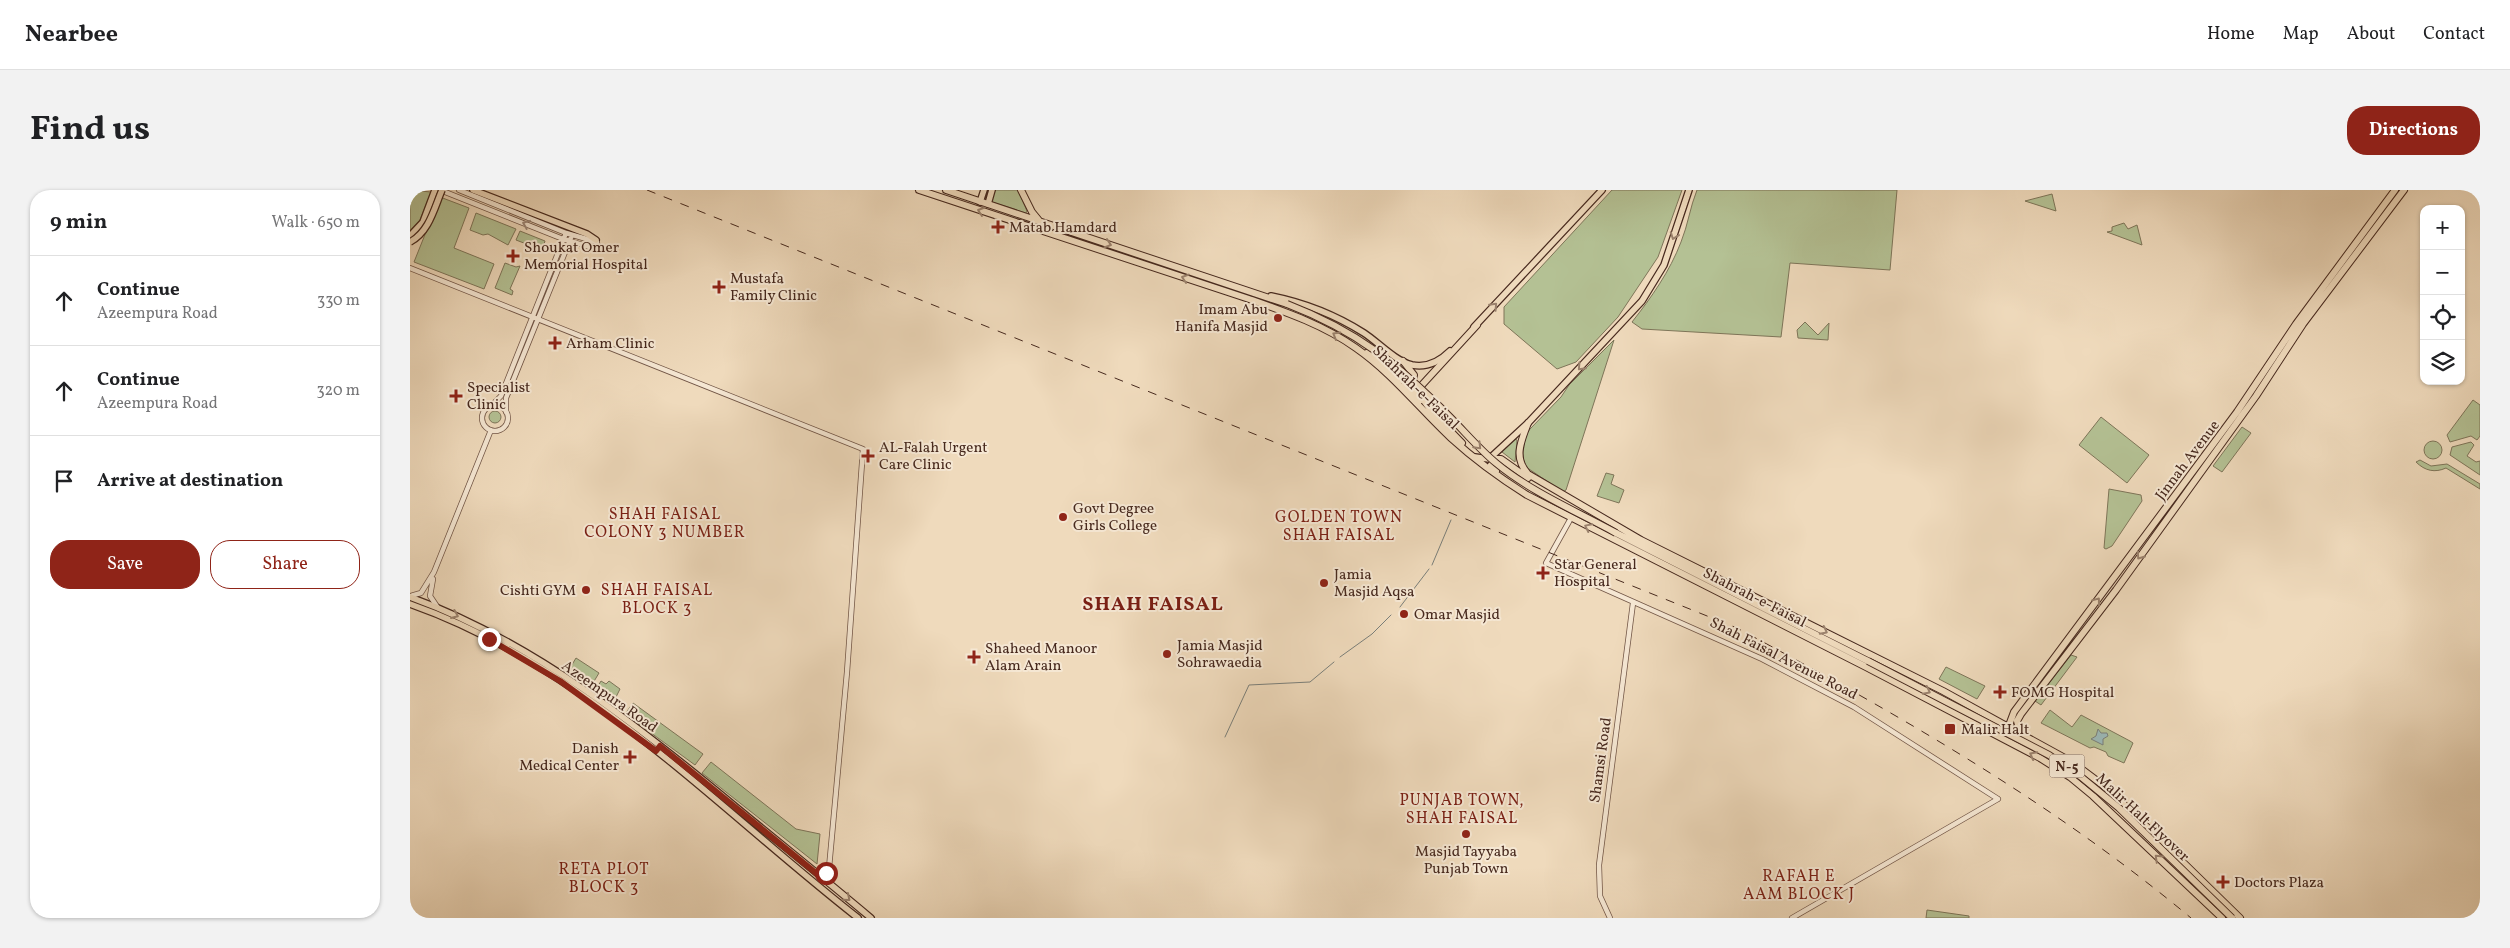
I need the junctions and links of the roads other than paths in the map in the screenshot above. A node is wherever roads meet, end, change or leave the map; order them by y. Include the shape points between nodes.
1 (435, 190) edge
2 (440, 190) edge
3 (459, 190) edge
4 (473, 190) edge
5 (919, 190) edge
6 (946, 190) edge
7 (984, 190) edge
8 (992, 190) edge
9 (1021, 190) edge
10 (1602, 190) edge
11 (1689, 190) edge
12 (2395, 190) edge
13 (2404, 190) edge
14 (980, 202) junction
15 (988, 204) junction
16 (1041, 223) junction
17 (566, 233) junction
18 (572, 234) junction
19 (410, 236) edge
20 (563, 239) junction
21 (569, 241) junction
22 (597, 241) junction
23 (410, 242) edge
24 (410, 268) edge
25 (1260, 294) junction
26 (536, 318) junction
27 (1477, 325) junction
28 (1357, 348) junction
29 (1403, 361) junction
30 (1406, 384) junction
31 (492, 405) junction
32 (506, 412) junction
33 (1433, 413) junction
34 (1528, 423) junction
35 (491, 430) junction
36 (1472, 456) junction
37 (1544, 484) junction
38 (1527, 495) junction
39 (1571, 518) junction
40 (1640, 539) junction
41 (1649, 549) junction
42 (434, 572) junction
43 (410, 596) edge
44 (1633, 603) junction
45 (410, 604) edge
46 (439, 608) junction
47 (2074, 637) junction
48 (1867, 664) junction
49 (1982, 712) junction
50 (1975, 724) junction
51 (2008, 726) junction
52 (2021, 733) junction
53 (2014, 745) junction
54 (658, 749) junction
55 (2106, 788) junction
56 (2094, 797) junction
57 (822, 878) junction
58 (858, 918) edge
59 (871, 918) edge
60 (1610, 918) edge
61 (1792, 918) edge
62 (2222, 918) edge
63 (2232, 918) edge
64 (2240, 918) edge

1 - 19 main road via 423,222
20 -> 2 street
2 - 23 main road, bridge via 425,229
3 - 17 street
4 - 22 main road via 587,234
28 -> 5 highway, Shahrah-e-Faisal via 1287,312
6 - 14 highway, Shahrah-e-Faisal
7 - 14 main road
8 - 15 main road
9 - 16 highway
27 -> 10 main road
11 -> 34 main road via 1664,265 1642,301
47 -> 12 highway, Jinnah Avenue
13 -> 47 highway, Jinnah Avenue via 2303,324 2256,396 2116,590
14 - 15 highway, Shahrah-e-Faisal
15 - 16 highway, Shahrah-e-Faisal
16 -> 25 highway, Shahrah-e-Faisal
17 - 18 street
17 - 20 street
18 - 21 street
18 - 22 street
20 - 21 street
20 - 26 street
21 - 22 street via 593,248 598,246
21 - 26 street
24 - 26 street
25 - 29 main road via 1300,302 1334,315
25 -> 41 highway, Shahrah-e-Faisal, bridge via 1337,325 1370,345 1416,384 1504,469 1531,487
26 - 31 street via 501,396
26 - 32 street via 506,398
26 - 57 street via 863,448 829,868
27 - 29 main road via 1440,360 1421,365
27 - 33 highway via 1421,386 1422,398
28 - 30 highway via 1375,357
28 - 36 highway, Shahrah-e-Faisal
29 - 30 highway via 1414,375 1412,383
30 - 33 highway
31 - 32 street via 500,406
31 - 35 street via 485,409 482,417 484,425
32 - 35 street via 507,420 503,427
33 - 36 highway
34 - 36 main road via 1489,459
34 - 37 highway via 1519,457 1522,468
35 - 42 street
36 - 38 highway, Shahrah-e-Faisal
37 - 38 highway via 1532,480 1502,459 1496,459 1491,465 1493,469
37 - 40 highway
38 - 39 highway, Shahrah-e-Faisal
39 - 44 street, Shah Faisal Avenue Road via 1546,564
48 -> 39 highway, Shahrah-e-Faisal
40 - 41 highway
40 -> 49 highway
41 - 48 highway, Shahrah-e-Faisal
42 - 43 street via 421,593
42 - 46 street via 430,596
43 - 46 main road, Azeempura Road
44 - 60 street, Shamsi Road via 1599,865 1600,896
44 - 61 street, Shah Faisal Avenue Road via 1736,646 1854,707 1998,799
45 - 54 main road, Azeempura Road via 466,627 521,658 595,704
46 -> 54 main road, Azeempura Road via 492,632 597,698
47 - 51 highway, Jinnah Avenue via 2014,712
47 - 52 highway, Jinnah Avenue via 2019,717 2017,725
48 - 50 highway, Malir Halt Flyover / N-5
48 -> 63 highway, Malir Halt Flyover / N-5, bridge via 2049,756 2080,776 2119,808
49 - 50 highway
49 - 51 highway
50 - 53 highway, Malir Halt Flyover / N-5
51 - 52 highway
51 - 53 highway
52 - 55 highway via 2072,762
56 -> 53 highway, Malir Halt Flyover / N-5 via 2070,777
54 - 57 main road, Azeempura Road
54 - 58 main road, Azeempura Road via 816,886
55 - 56 highway via 2104,797
55 - 64 highway
62 -> 56 highway, Malir Halt Flyover / N-5
57 -> 59 main road, Azeempura Road

